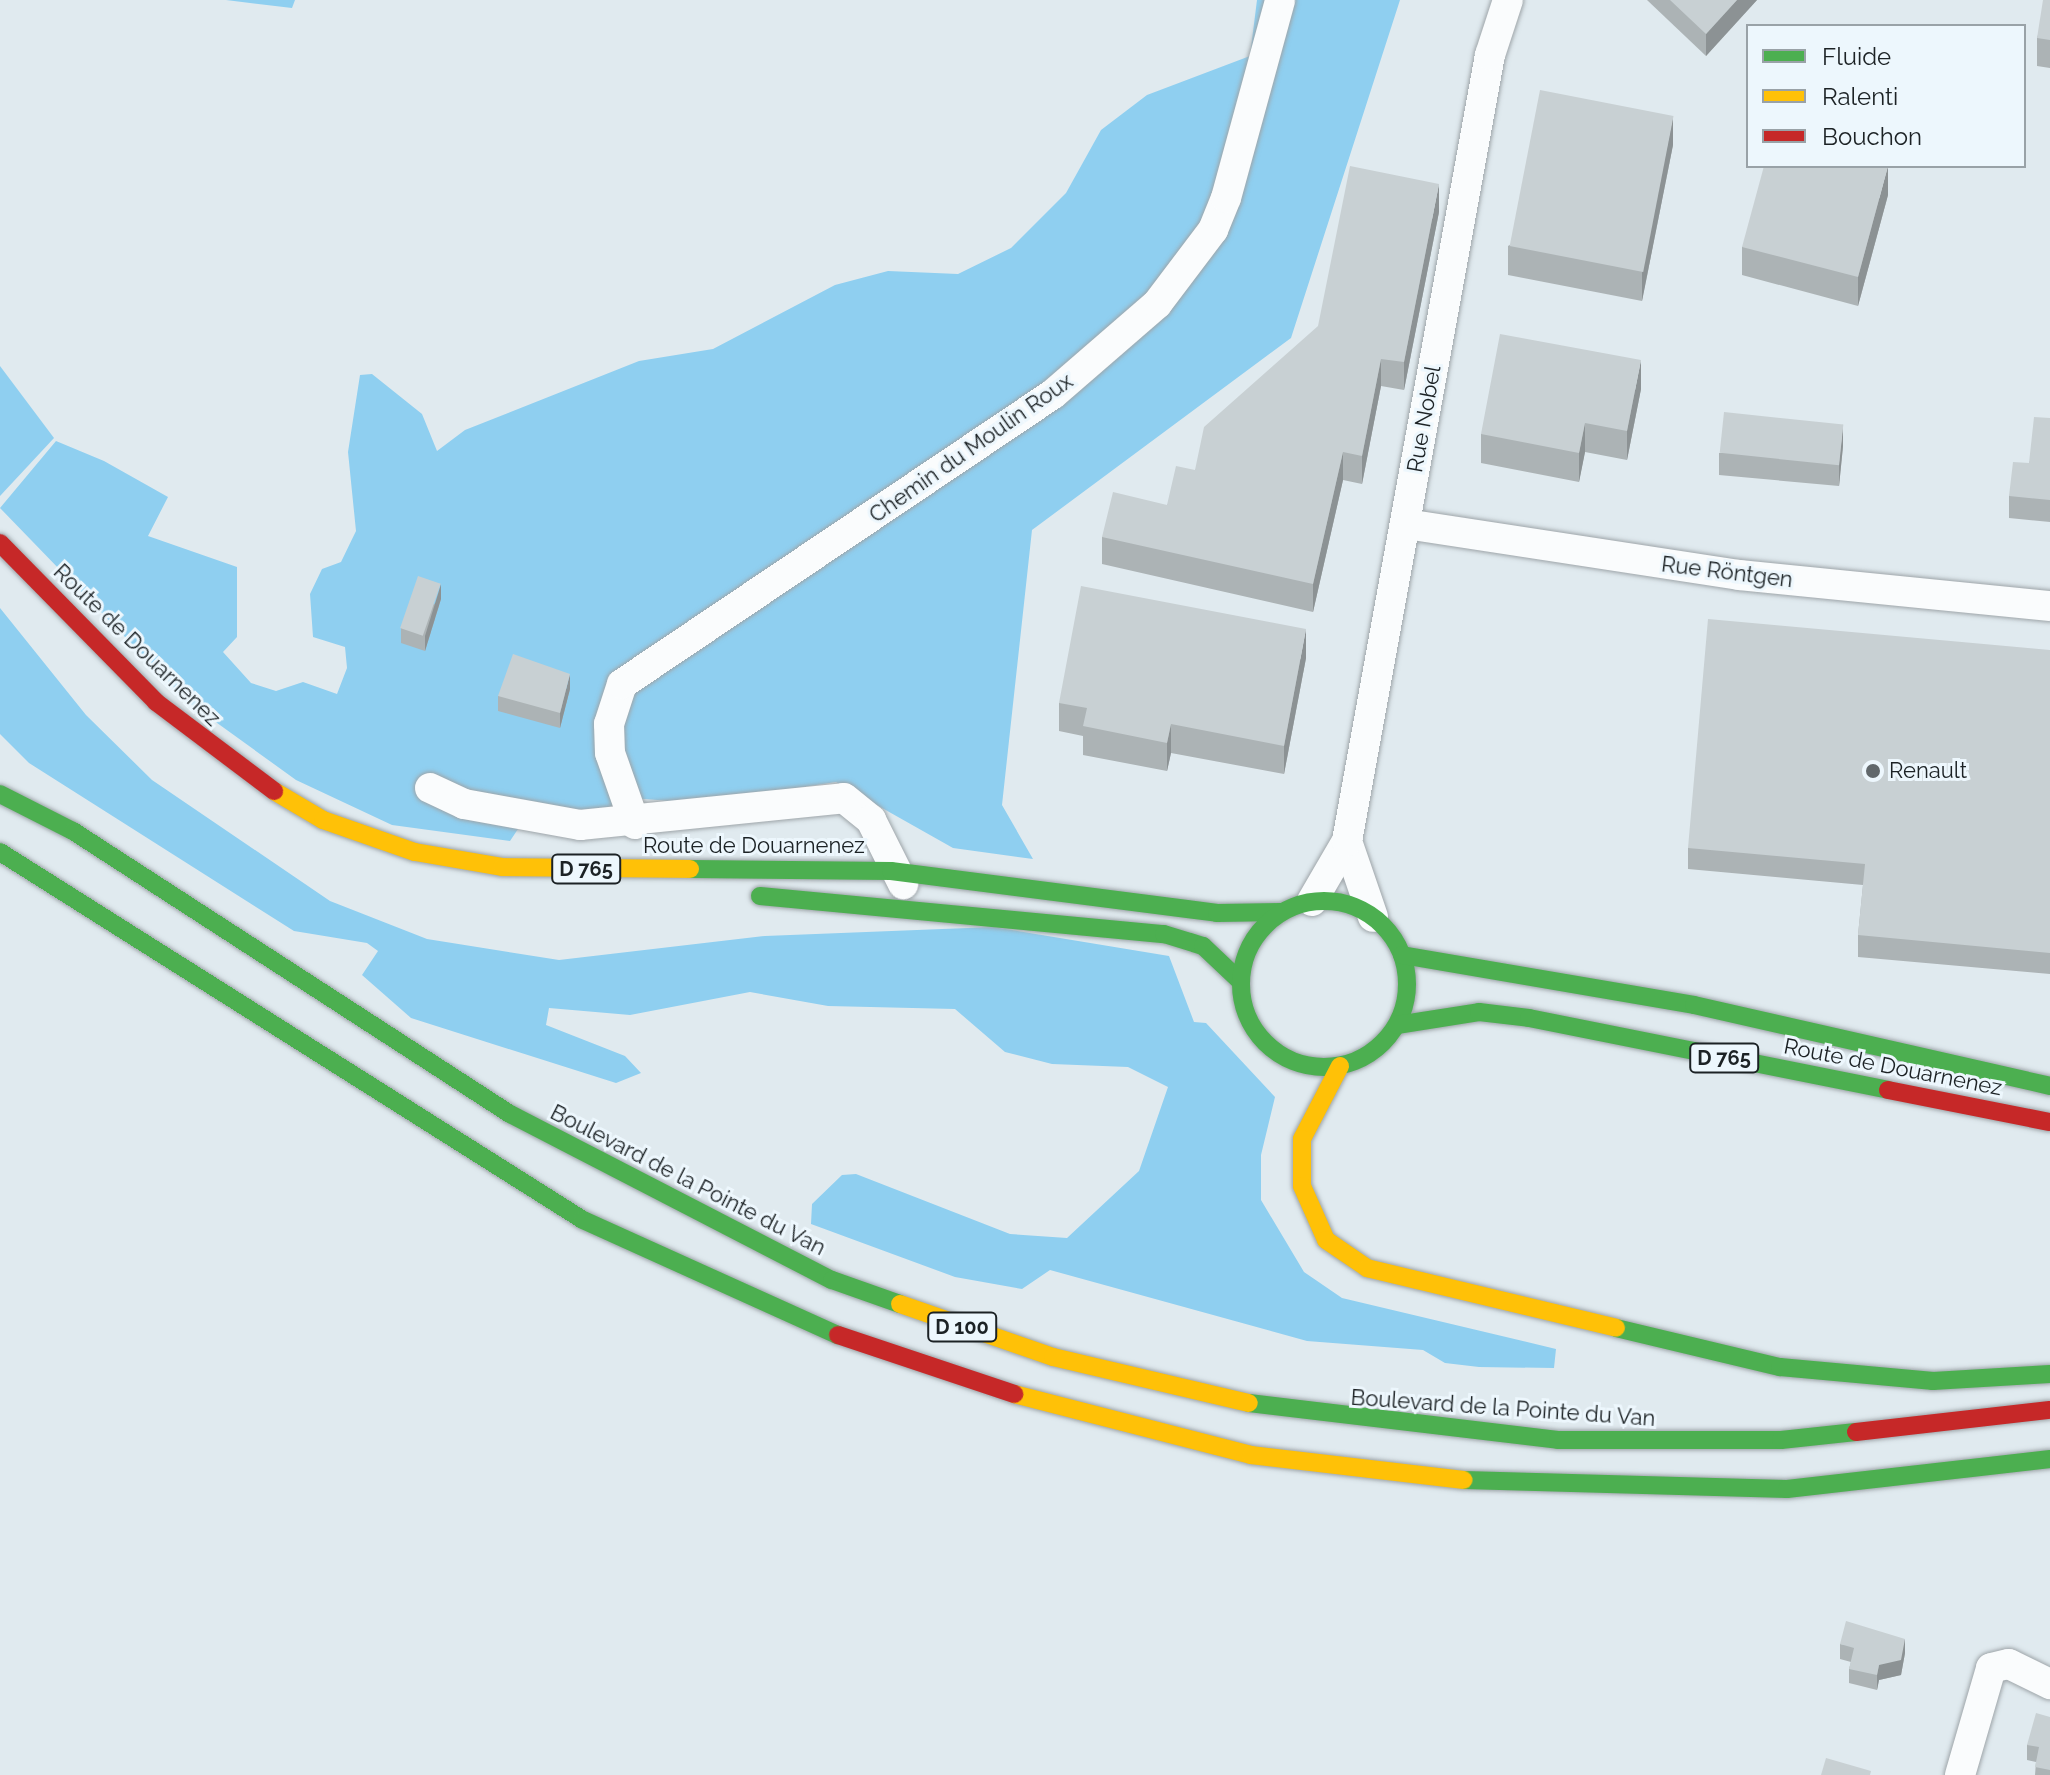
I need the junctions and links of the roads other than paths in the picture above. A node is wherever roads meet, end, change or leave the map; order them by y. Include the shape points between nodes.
1 (1280, 0) edge
2 (1508, 0) edge
3 (1406, 524) junction
4 (0, 543) edge
5 (2050, 606) edge
6 (430, 788) dead end
7 (0, 794) edge
8 (635, 824) junction
9 (1347, 841) junction
10 (0, 852) edge
11 (891, 871) junction
12 (741, 895) dead end
13 (1312, 901) junction
14 (925, 910) junction
15 (1281, 912) junction
16 (1373, 917) junction
17 (1402, 955) junction
18 (1240, 981) junction
19 (1397, 1025) junction
20 (1340, 1066) junction
21 (2050, 1086) edge
22 (2050, 1122) edge
23 (2050, 1374) edge
24 (2050, 1410) edge
25 (2050, 1459) edge
26 (2050, 1684) edge
27 (1960, 1775) edge

1 - 8 street, Chemin du Moulin Roux via 1226,198 1213,230 1157,304 1053,394 622,684 609,724 610,753
2 - 3 street, Rue Nobel via 1490,55
3 - 5 street, Rue Röntgen via 1739,575
3 - 9 street, Rue Nobel
4 - 11 main road, Route de Douarnenez / D 765 via 193,735 285,799 368,838 502,867
6 - 8 street via 464,804 540,820
7 - 24 main road, Boulevard de la Pointe du Van / D 100 via 73,831 510,1114 624,1178 832,1280 1053,1357 1275,1409 1558,1440 1781,1440
8 - 11 street via 844,798 878,832
9 - 13 street, Rue Nobel
9 - 16 street, Rue Nobel
10 - 25 main road, D 100 via 583,1220 778,1313 952,1378 1251,1455 1507,1486 1787,1489
11 - 14 street
11 - 15 main road, Route de Douarnenez / D 765 via 1217,913
12 - 14 main road
13 - 15 main road
13 - 16 main road via 1334,901
14 - 18 main road via 1164,934 1203,946
15 - 18 main road via 1260,930
16 - 17 main road
17 - 19 main road via 1406,990
17 - 21 main road, Route de Douarnenez / D 765 via 1464,971 1694,1005
18 - 20 main road via 1243,1006 1269,1048 1315,1067
19 - 20 main road via 1373,1051
19 - 22 main road, Route de Douarnenez / D 765 via 1479,1012 1529,1018
20 - 23 main road via 1302,1139 1302,1186 1326,1240 1367,1268 1780,1367 1933,1381
26 - 27 street via 2009,1664 1991,1668

